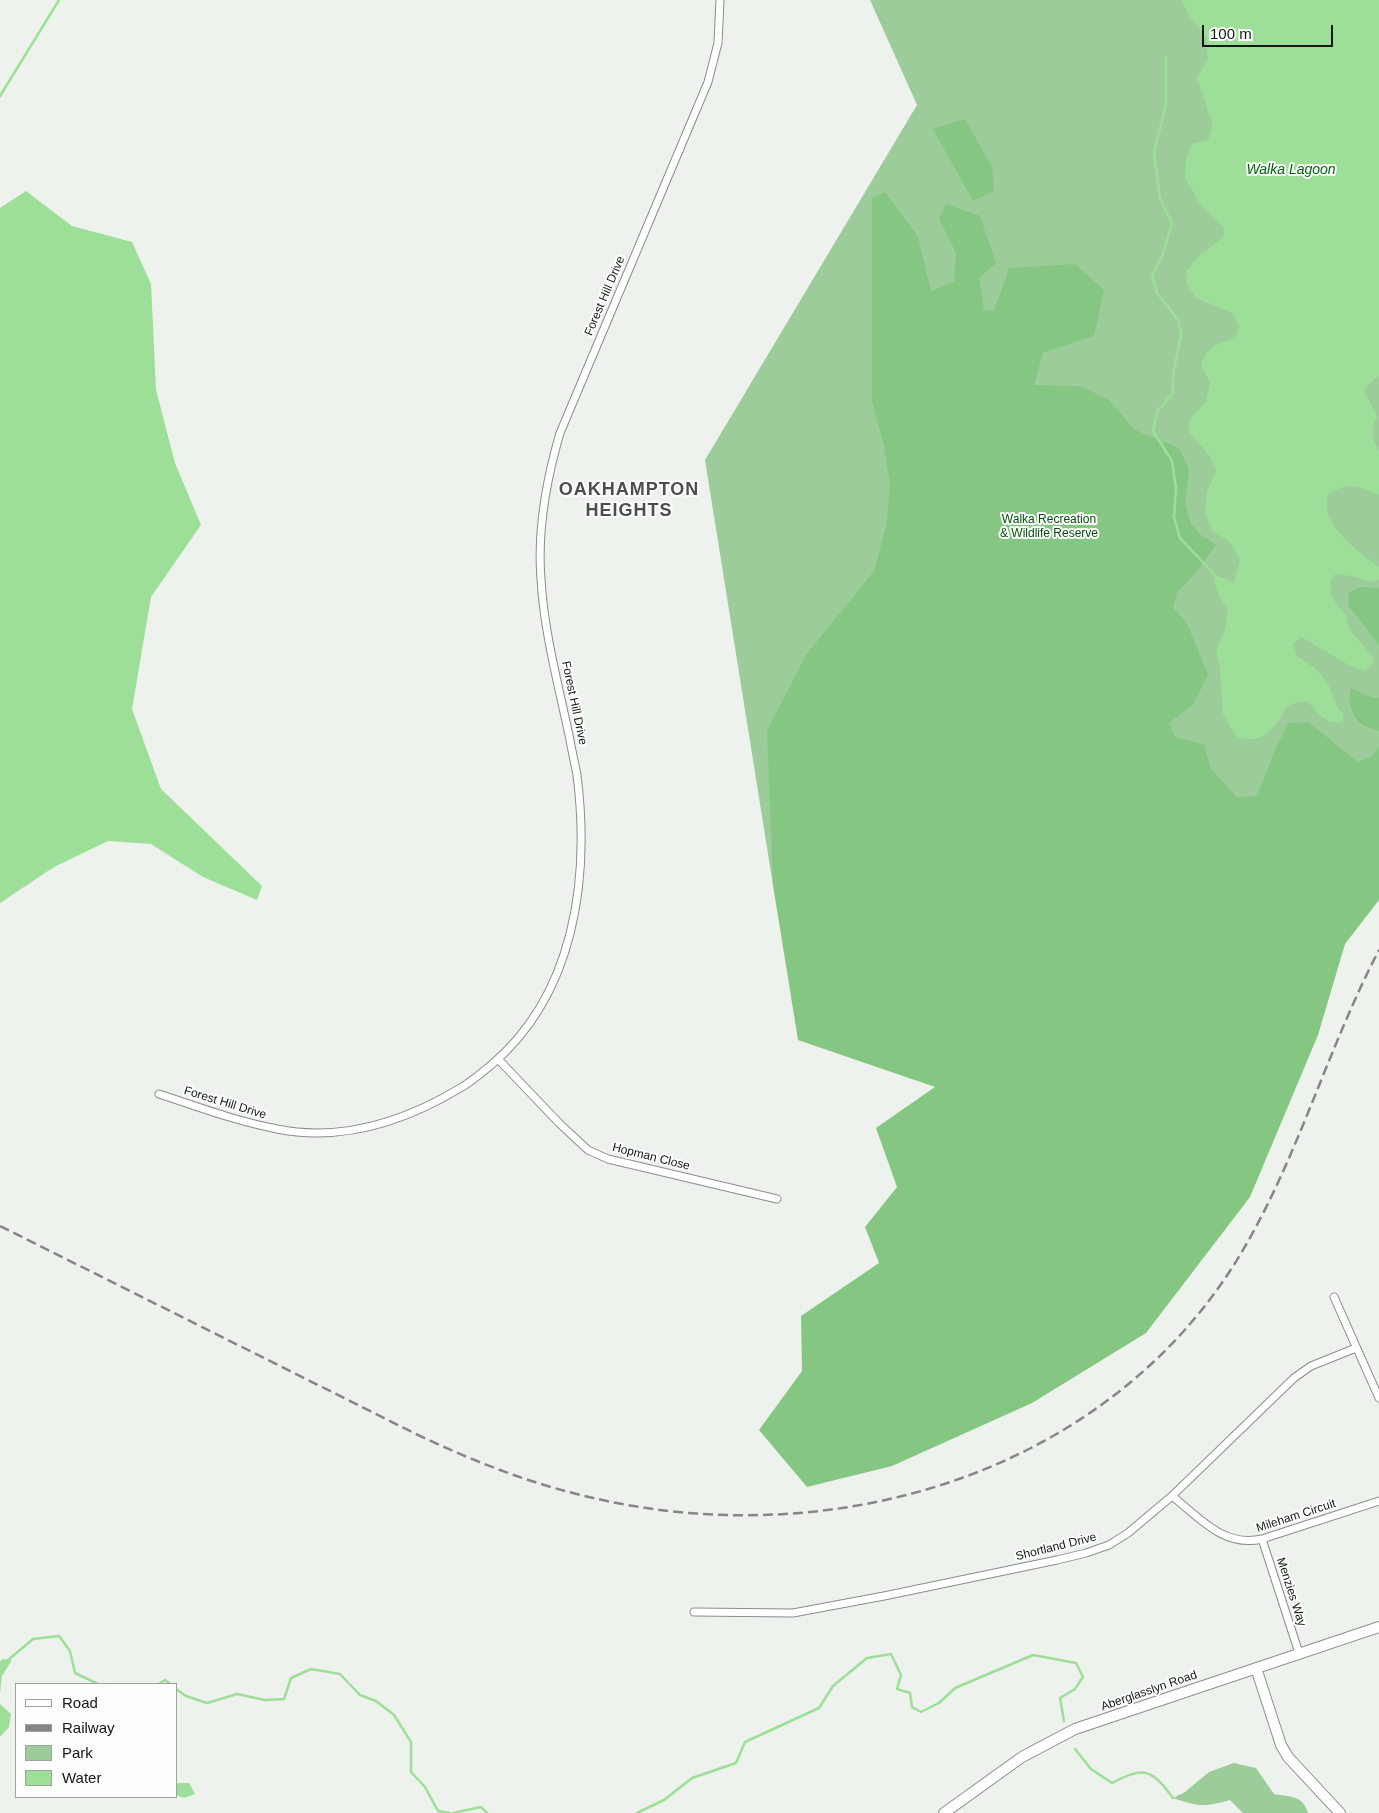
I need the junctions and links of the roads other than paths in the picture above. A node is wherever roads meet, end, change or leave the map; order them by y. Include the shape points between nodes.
1 (720, 0) edge
2 (498, 1059) junction
3 (159, 1094) dead end
4 (777, 1199) dead end
5 (1334, 1297) dead end
6 (1356, 1348) junction
7 (1379, 1398) edge
8 (1172, 1496) junction
9 (1379, 1501) edge
10 (1262, 1539) junction
11 (694, 1612) dead end
12 (1379, 1627) edge
13 (1300, 1653) junction
14 (1256, 1668) junction
15 (944, 1813) edge
16 (1340, 1813) edge

1 - 2 street, Forest Hill Drive via 718,43 708,82 560,433 550,468 541,521 540,578 548,635 577,773 582,835 578,898 566,950 553,984 532,1021
2 - 3 street, Forest Hill Drive via 440,1101 390,1122 349,1131 279,1130
2 - 4 street, Hopman Close via 588,1150 608,1159
5 - 6 street
6 - 7 street
6 - 8 street, Shortland Drive via 1311,1366 1294,1378
8 - 10 street, Mileham Circuit via 1223,1536 1242,1541
8 - 11 street, Shortland Drive via 1128,1533 1086,1554 793,1613
9 - 10 street, Mileham Circuit
10 - 13 street, Menzies Way
12 - 13 main road, Aberglasslyn Road
13 - 14 main road, Aberglasslyn Road
14 - 15 main road, Aberglasslyn Road via 1076,1729 1022,1757
14 - 16 main road via 1288,1757

